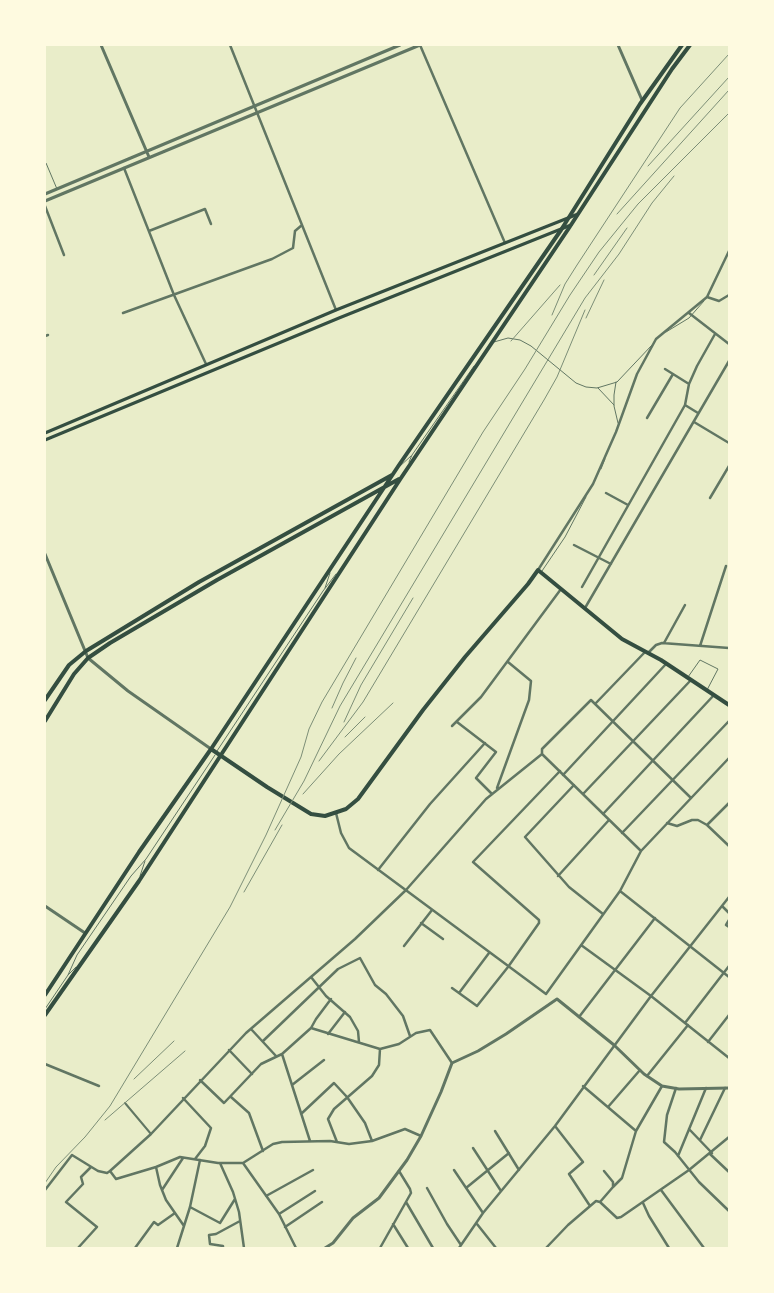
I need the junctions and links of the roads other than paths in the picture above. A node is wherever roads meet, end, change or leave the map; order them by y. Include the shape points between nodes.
1 (101, 45) edge
2 (230, 45) edge
3 (400, 45) edge
4 (420, 45) edge
5 (618, 45) edge
6 (682, 45) edge
7 (690, 45) edge
8 (643, 101) junction
9 (256, 106) junction
10 (259, 113) junction
11 (146, 152) junction
12 (149, 157) junction
13 (45, 164) edge
14 (124, 168) junction
15 (57, 189) junction
16 (45, 194) edge
17 (45, 201) edge
18 (45, 206) edge
19 (578, 214) junction
20 (567, 219) junction
21 (211, 224) dead end
22 (302, 225) junction
23 (571, 225) junction
24 (561, 230) junction
25 (149, 231) junction
26 (505, 244) junction
27 (729, 252) edge
28 (64, 255) dead end
29 (174, 295) junction
30 (729, 295) edge
31 (708, 297) junction
32 (336, 310) junction
33 (689, 313) junction
34 (123, 314) dead end
35 (339, 318) junction
36 (715, 334) junction
37 (729, 344) edge
38 (729, 361) edge
39 (207, 366) junction
40 (665, 369) dead end
41 (673, 374) junction
42 (617, 382) junction
43 (689, 384) junction
44 (597, 388) junction
45 (685, 405) junction
46 (614, 406) junction
47 (101, 410) junction
48 (698, 413) junction
49 (104, 416) junction
50 (647, 418) dead end
51 (694, 422) junction
52 (45, 433) edge
53 (45, 440) edge
54 (729, 443) edge
55 (412, 455) junction
56 (729, 466) edge
57 (393, 474) junction
58 (400, 478) junction
59 (386, 486) junction
60 (606, 493) dead end
61 (710, 498) dead end
62 (345, 501) junction
63 (628, 505) junction
64 (347, 506) junction
65 (574, 546) dead end
66 (45, 554) edge
67 (598, 558) junction
68 (611, 564) junction
69 (726, 566) dead end
70 (540, 572) junction
71 (582, 587) dead end
72 (561, 589) junction
73 (324, 591) junction
74 (686, 605) dead end
75 (585, 609) junction
76 (664, 643) junction
77 (700, 646) junction
78 (729, 648) edge
79 (86, 651) junction
80 (646, 652) junction
81 (88, 658) junction
82 (508, 662) junction
83 (667, 664) junction
84 (690, 678) junction
85 (707, 690) junction
86 (714, 694) junction
87 (45, 700) edge
88 (595, 704) junction
89 (729, 705) edge
90 (45, 721) edge
91 (729, 721) edge
92 (457, 722) junction
93 (613, 722) junction
94 (452, 726) dead end
95 (633, 741) junction
96 (485, 743) junction
97 (211, 749) junction
98 (542, 754) junction
99 (220, 755) junction
100 (729, 758) edge
101 (653, 760) junction
102 (560, 771) junction
103 (563, 775) junction
104 (673, 780) junction
105 (574, 785) junction
106 (496, 790) junction
107 (492, 794) junction
108 (583, 794) junction
109 (691, 798) junction
110 (729, 803) edge
111 (336, 813) junction
112 (603, 814) junction
113 (609, 820) junction
114 (667, 824) junction
115 (708, 825) junction
116 (622, 833) junction
117 (729, 846) edge
118 (641, 851) junction
119 (146, 859) junction
120 (378, 870) junction
121 (558, 876) junction
122 (406, 890) junction
123 (620, 891) junction
124 (729, 897) edge
125 (45, 906) edge
126 (722, 906) junction
127 (432, 910) junction
128 (729, 913) edge
129 (603, 914) junction
130 (655, 918) junction
131 (729, 920) edge
132 (422, 923) junction
133 (729, 927) edge
134 (85, 933) junction
135 (443, 939) dead end
136 (581, 944) junction
137 (404, 946) dead end
138 (691, 946) junction
139 (489, 953) junction
140 (729, 966) edge
141 (508, 967) junction
142 (615, 969) junction
143 (724, 973) junction
144 (68, 975) junction
145 (311, 977) junction
146 (729, 977) edge
147 (319, 987) junction
148 (452, 988) dead end
149 (459, 993) junction
150 (45, 995) edge
151 (650, 996) junction
152 (331, 999) junction
153 (45, 1009) edge
154 (345, 1012) junction
155 (729, 1014) edge
156 (45, 1015) edge
157 (579, 1017) junction
158 (686, 1024) junction
159 (311, 1028) junction
160 (251, 1029) junction
161 (328, 1034) junction
162 (410, 1037) junction
163 (263, 1042) junction
164 (359, 1042) junction
165 (708, 1042) junction
166 (614, 1046) junction
167 (229, 1050) junction
168 (380, 1050) junction
169 (282, 1054) junction
170 (276, 1056) junction
171 (729, 1058) edge
172 (324, 1060) dead end
173 (452, 1063) junction
174 (45, 1064) edge
175 (640, 1070) junction
176 (252, 1074) junction
177 (647, 1076) junction
178 (200, 1080) junction
179 (292, 1085) junction
180 (99, 1086) dead end
181 (583, 1086) junction
182 (662, 1086) junction
183 (676, 1088) junction
184 (706, 1088) junction
185 (727, 1088) edge
186 (230, 1097) junction
187 (347, 1097) junction
188 (183, 1098) junction
189 (125, 1103) dead end
190 (608, 1107) junction
191 (301, 1114) junction
192 (554, 1126) junction
193 (689, 1129) junction
194 (495, 1131) dead end
195 (636, 1131) junction
196 (151, 1134) junction
197 (421, 1136) junction
198 (729, 1138) edge
199 (700, 1140) junction
200 (310, 1141) junction
201 (372, 1141) junction
202 (337, 1142) junction
203 (473, 1148) dead end
204 (263, 1150) junction
205 (509, 1153) junction
206 (711, 1153) junction
207 (678, 1156) junction
208 (183, 1158) junction
209 (195, 1160) junction
210 (200, 1160) junction
211 (220, 1163) junction
212 (243, 1163) junction
213 (156, 1166) junction
214 (91, 1167) junction
215 (312, 1170) dead end
216 (399, 1170) junction
217 (454, 1170) dead end
218 (488, 1170) junction
219 (519, 1170) junction
220 (689, 1170) junction
221 (110, 1171) junction
222 (604, 1171) dead end
223 (729, 1172) edge
224 (614, 1186) junction
225 (427, 1188) dead end
226 (466, 1188) junction
227 (45, 1190) edge
228 (162, 1190) junction
229 (660, 1190) junction
230 (315, 1191) dead end
231 (501, 1191) junction
232 (266, 1196) junction
233 (235, 1199) junction
234 (322, 1202) dead end
235 (406, 1202) junction
236 (600, 1202) junction
237 (643, 1203) junction
238 (590, 1206) junction
239 (190, 1207) junction
240 (729, 1211) edge
241 (175, 1213) junction
242 (482, 1213) junction
243 (279, 1214) junction
244 (240, 1221) junction
245 (393, 1224) junction
246 (476, 1224) junction
247 (184, 1226) junction
248 (285, 1227) junction
249 (460, 1247) edge
250 (78, 1248) edge
251 (136, 1248) edge
252 (177, 1248) edge
253 (223, 1248) edge
254 (244, 1248) edge
255 (296, 1248) edge
256 (325, 1248) edge
257 (380, 1248) edge
258 (408, 1248) edge
259 (433, 1248) edge
260 (496, 1248) edge
261 (546, 1248) edge
262 (669, 1248) edge
263 (704, 1248) edge

1 - 11 street
2 - 9 street
3 - 9 street
4 - 10 street
4 - 26 street
5 - 8 street
6 - 8 main road
7 - 19 main road
8 - 20 main road
9 - 10 street
9 - 11 street
10 - 12 street
10 - 22 street
11 - 12 street
11 - 15 street
12 - 14 street
13 - 15 lane
14 - 17 street
14 - 25 street
15 - 16 street
18 - 28 street
19 - 20 main road
19 - 23 main road
20 - 24 main road
20 - 26 main road
21 - 25 street via 205,209
22 - 29 street via 295,231 293,248 272,260
22 - 32 street
23 - 24 main road
23 - 58 main road
24 - 35 main road
24 - 57 main road
25 - 29 street
26 - 32 main road
27 - 31 street
27 - 42 lane via 703,303 689,318 659,338
29 - 34 street
29 - 39 street
30 - 31 street via 719,301
31 - 33 street
32 - 35 main road
32 - 39 main road
33 - 36 street
33 - 70 street via 656,339 637,374 593,484
35 - 49 main road
36 - 37 street
36 - 43 street
38 - 48 street
39 - 47 main road
40 - 41 street
41 - 43 street
41 - 50 street
42 - 44 lane
42 - 46 lane
43 - 45 street
44 - 46 lane
44 - 55 lane via 576,383 520,340 498,340 478,360
45 - 48 street
45 - 63 street
46 - 70 lane via 618,419 616,432 603,465 565,537
47 - 49 main road
47 - 52 main road
48 - 51 street
49 - 53 main road
51 - 54 street
51 - 68 street
55 - 73 lane via 402,479
55 - 73 lane via 393,473 335,558
56 - 61 street
57 - 59 main road
57 - 62 main road
58 - 59 main road
58 - 99 main road
59 - 64 main road
59 - 97 main road
60 - 63 street
62 - 64 street
62 - 79 main road via 199,582
63 - 67 street
64 - 81 main road
65 - 67 street
66 - 79 street
67 - 68 street
67 - 71 street
68 - 75 street
69 - 77 street
70 - 72 main road
70 - 111 main road via 465,657 358,799
72 - 75 main road
72 - 82 street
73 - 119 lane
74 - 76 street
75 - 80 main road via 622,639
76 - 77 street
76 - 80 street via 656,644
77 - 78 street
79 - 81 street
79 - 87 main road via 69,665
80 - 83 main road
80 - 88 street
81 - 90 main road via 74,674
81 - 97 street via 128,691
82 - 92 street via 481,698
82 - 106 street via 531,681 529,700
83 - 84 main road
83 - 93 street
84 - 85 main road
84 - 85 lane via 700,660 718,669
84 - 95 street
85 - 86 main road
86 - 89 main road
86 - 101 street
88 - 93 street
88 - 98 street via 589,701 542,749
91 - 104 street
92 - 94 street
92 - 96 street
93 - 95 street
93 - 103 street
95 - 101 street
95 - 108 street
96 - 107 street via 496,752 476,778
96 - 120 street via 430,804
97 - 99 main road
97 - 134 main road
98 - 102 street
98 - 106 street
99 - 111 main road via 311,814 325,816
99 - 156 main road via 139,881
100 - 109 street
101 - 104 street
101 - 112 street
102 - 103 street
102 - 141 street via 473,862 539,920
103 - 105 street
104 - 109 street
104 - 116 street
105 - 108 street
105 - 121 street via 525,837
106 - 107 street
107 - 122 street
108 - 112 street
109 - 114 street
110 - 115 street
111 - 120 street via 349,848
112 - 113 street
113 - 116 street
113 - 121 street
114 - 115 street via 676,826 695,819
114 - 118 street
115 - 117 street
116 - 118 street
118 - 123 street
119 - 144 lane via 130,876 77,955
119 - 144 lane via 138,881 84,959
120 - 122 street
121 - 129 street
122 - 127 street
122 - 145 street
123 - 129 street
123 - 130 street
124 - 126 street
125 - 134 street
126 - 128 street
126 - 138 street
127 - 132 street
127 - 139 street
129 - 136 street
130 - 138 street
130 - 142 street
131 - 133 street via 726,924
132 - 135 street
132 - 137 street
134 - 150 main road
136 - 141 street via 546,994
136 - 142 street
138 - 143 street
138 - 151 street
139 - 141 street
139 - 149 street
140 - 143 street
141 - 149 street via 477,1006
142 - 151 street
142 - 157 street
143 - 146 street
143 - 158 street
144 - 153 lane
145 - 147 street
145 - 160 street
147 - 152 street
147 - 162 street via 338,969 360,958 374,985 386,994 403,1016
147 - 163 street
148 - 149 street
151 - 158 street
151 - 166 street
152 - 154 street
152 - 159 street
154 - 161 street
154 - 164 street via 358,1031
155 - 165 street
157 - 166 street
157 - 173 street via 557,999 506,1034
158 - 165 street
158 - 177 street
159 - 161 street
159 - 169 street
160 - 163 street
160 - 167 street
161 - 164 street
162 - 168 street
162 - 173 street via 430,1030
163 - 170 street
164 - 168 street
165 - 171 street
166 - 175 street
166 - 181 street
167 - 176 street
167 - 178 street
168 - 187 street via 379,1065 372,1076
169 - 170 street
169 - 179 street
170 - 176 street via 261,1064
172 - 179 street
173 - 197 street
174 - 180 street
175 - 177 street
175 - 190 street
176 - 186 street
177 - 182 street
178 - 186 street via 224,1103
178 - 188 street
179 - 191 street
181 - 190 street
181 - 192 street
182 - 183 street
182 - 195 street
183 - 184 street
183 - 207 street via 667,1115 664,1142
184 - 185 street
184 - 193 street
185 - 199 street
186 - 204 street via 249,1113
187 - 191 street via 334,1083
187 - 201 street via 365,1123
187 - 202 street via 328,1119
188 - 196 street
188 - 209 street via 211,1128 205,1146
189 - 196 street
190 - 195 street
191 - 200 street
192 - 219 street
192 - 238 street via 583,1162 569,1174
193 - 199 street
193 - 207 street
194 - 205 street
195 - 224 street via 622,1178
196 - 221 street
197 - 201 street via 405,1129
197 - 216 street
198 - 206 street
199 - 206 street
200 - 202 street
200 - 204 street via 282,1142
201 - 202 street
203 - 218 street
204 - 212 street
205 - 218 street
205 - 219 street
206 - 220 street
206 - 223 street
207 - 220 street
208 - 209 street
208 - 213 street
208 - 228 street
209 - 210 street
210 - 211 street
210 - 239 street
211 - 212 street
211 - 233 street
212 - 232 street
213 - 221 street via 116,1179
213 - 228 street
214 - 221 street via 102,1172
214 - 227 street via 72,1155
214 - 250 street via 81,1177 83,1184 66,1202 97,1227
215 - 232 street
216 - 235 street via 410,1188
216 - 256 street via 379,1198 353,1218
217 - 226 street
218 - 226 street
218 - 231 street
219 - 231 street
220 - 229 street
220 - 240 street
222 - 224 street
224 - 236 street
225 - 249 street
226 - 242 street
228 - 241 street
229 - 237 street
229 - 263 street
230 - 243 street
231 - 242 street
232 - 243 street
233 - 239 street via 220,1223
233 - 244 street
234 - 248 street
235 - 245 street
235 - 259 street
236 - 237 street via 617,1218
236 - 238 street
237 - 262 street
238 - 261 street
239 - 247 street
241 - 247 street
241 - 251 street via 158,1226 154,1222
242 - 246 street
243 - 248 street
244 - 253 street via 216,1234 209,1234 210,1244
244 - 254 street
245 - 257 street
245 - 258 street
246 - 249 street
246 - 260 street
247 - 252 street
248 - 255 street

